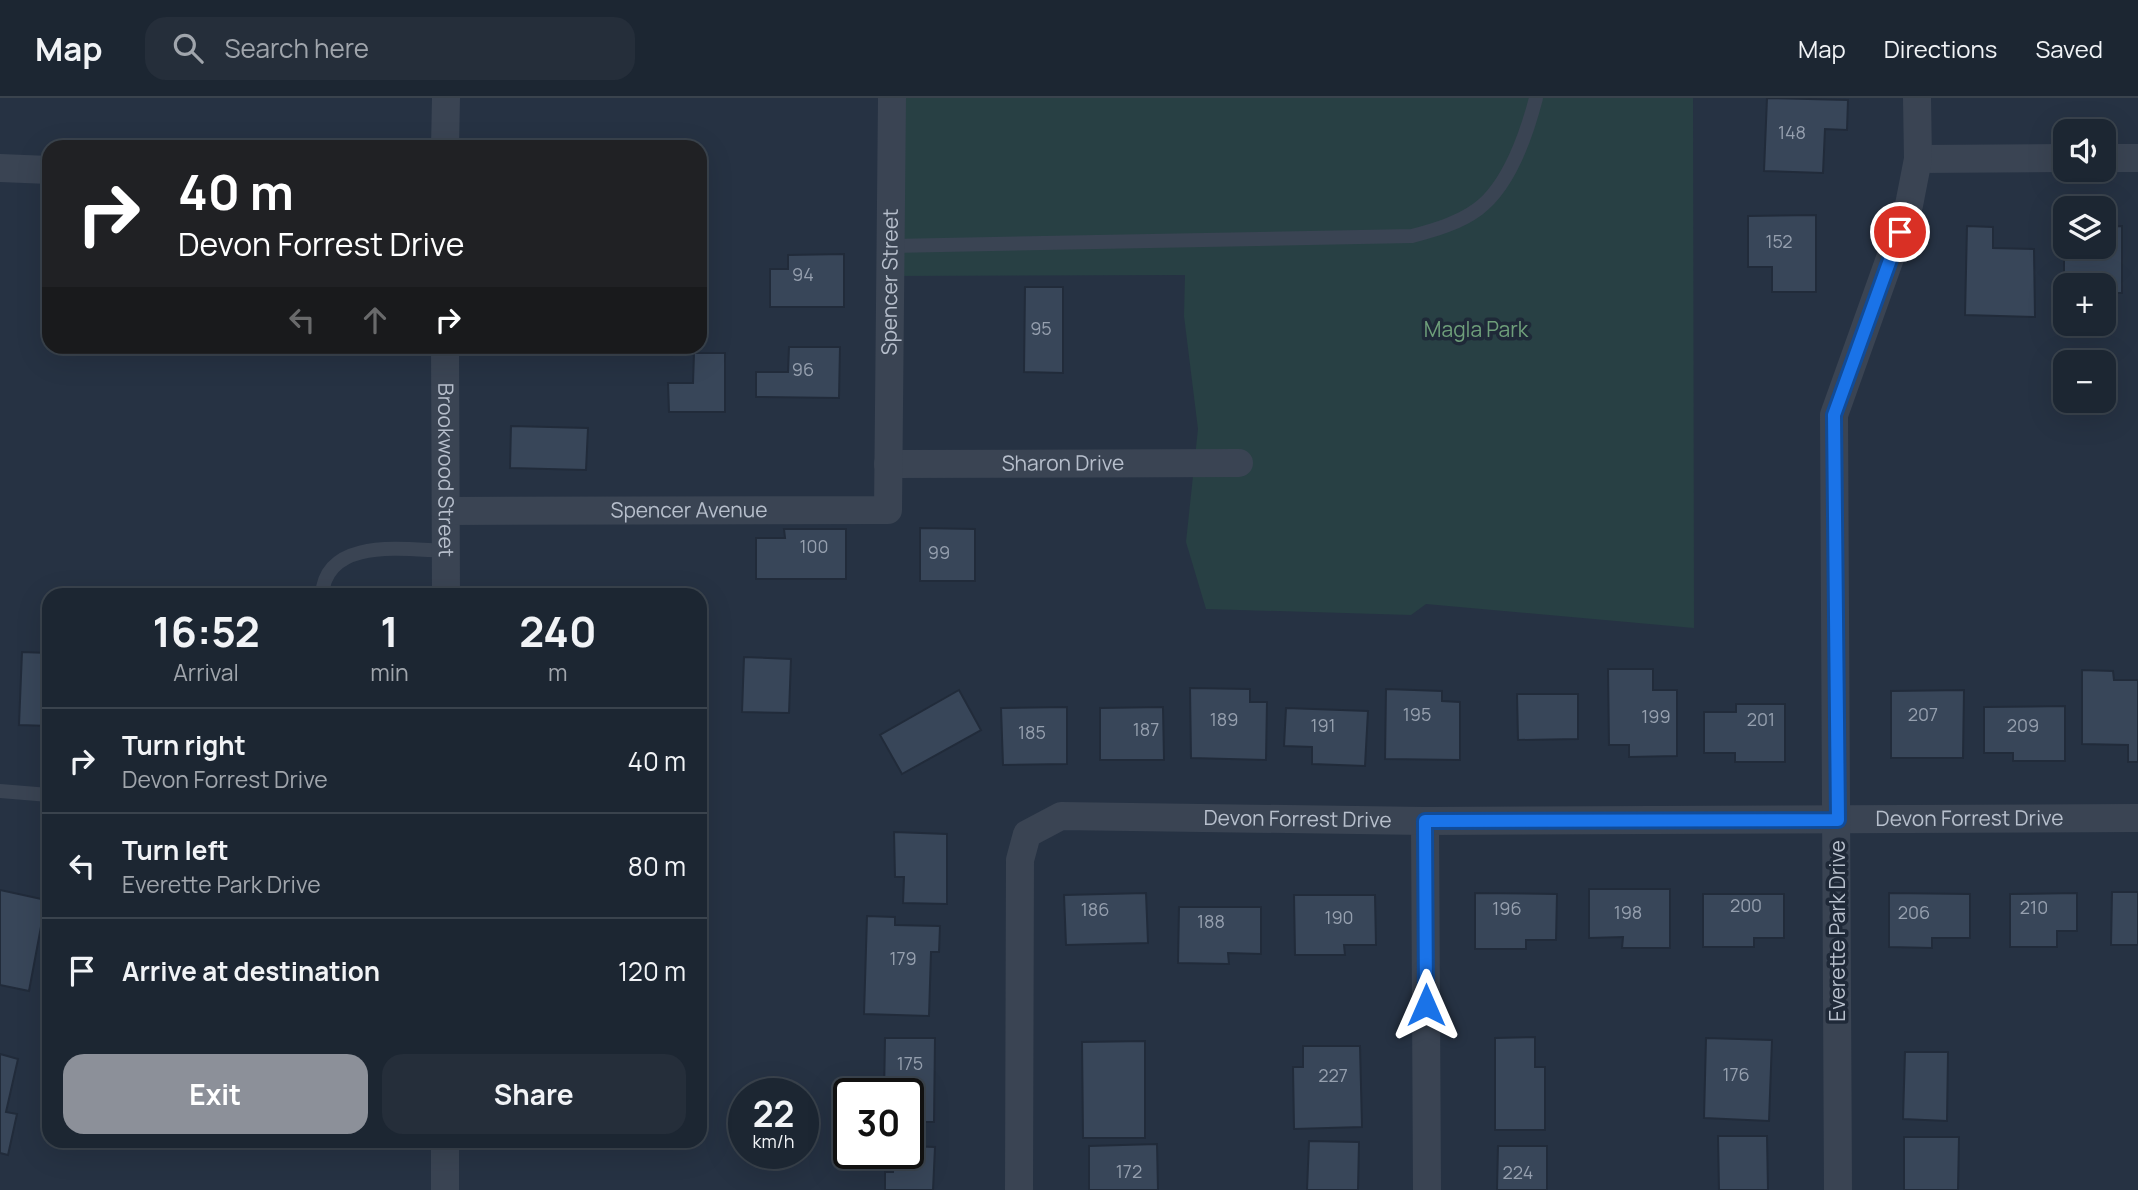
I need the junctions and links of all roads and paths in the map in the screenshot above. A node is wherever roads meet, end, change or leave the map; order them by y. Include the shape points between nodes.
1 (446, 98) edge
2 (892, 98) edge
3 (1536, 98) edge
4 (1917, 98) edge
5 (445, 140) edge
6 (2053, 158) edge
7 (2116, 158) edge
8 (2138, 158) edge
9 (1918, 159) junction
10 (0, 168) edge
11 (42, 170) edge
12 (891, 246) junction
13 (445, 354) edge
14 (1239, 463) dead end
15 (888, 464) junction
16 (446, 511) junction
17 (446, 551) junction
18 (323, 588) edge
19 (446, 588) edge
20 (0, 791) edge
21 (42, 794) edge
22 (2138, 818) edge
23 (1838, 820) junction
24 (1425, 821) junction
25 (445, 1148) edge
26 (445, 1190) edge
27 (1019, 1190) edge
28 (1427, 1190) edge
29 (1838, 1190) edge

1 - 5 street
2 - 12 street, Spencer Street
3 - 12 lane via 1528,131 1505,176 1479,208 1442,228 1412,236
4 - 9 street, Everette Park Drive
6 - 9 street
7 - 8 street
9 - 23 street, Everette Park Drive via 1909,205 1834,415
10 - 11 street
12 - 15 street, Spencer Street
13 - 16 street, Brookwood Street
14 - 15 street, Sharon Drive
15 - 16 street, Spencer Avenue via 888,510
16 - 17 street, Brookwood Street
17 - 18 lane via 363,550 336,563
17 - 19 street, Brookwood Street
20 - 21 lane
22 - 23 street, Devon Forrest Drive
23 - 24 street, Devon Forrest Drive
23 - 29 street, Everette Park Drive
24 - 27 street, Devon Forrest Drive via 1061,816 1027,834 1020,860
24 - 28 street
25 - 26 street

